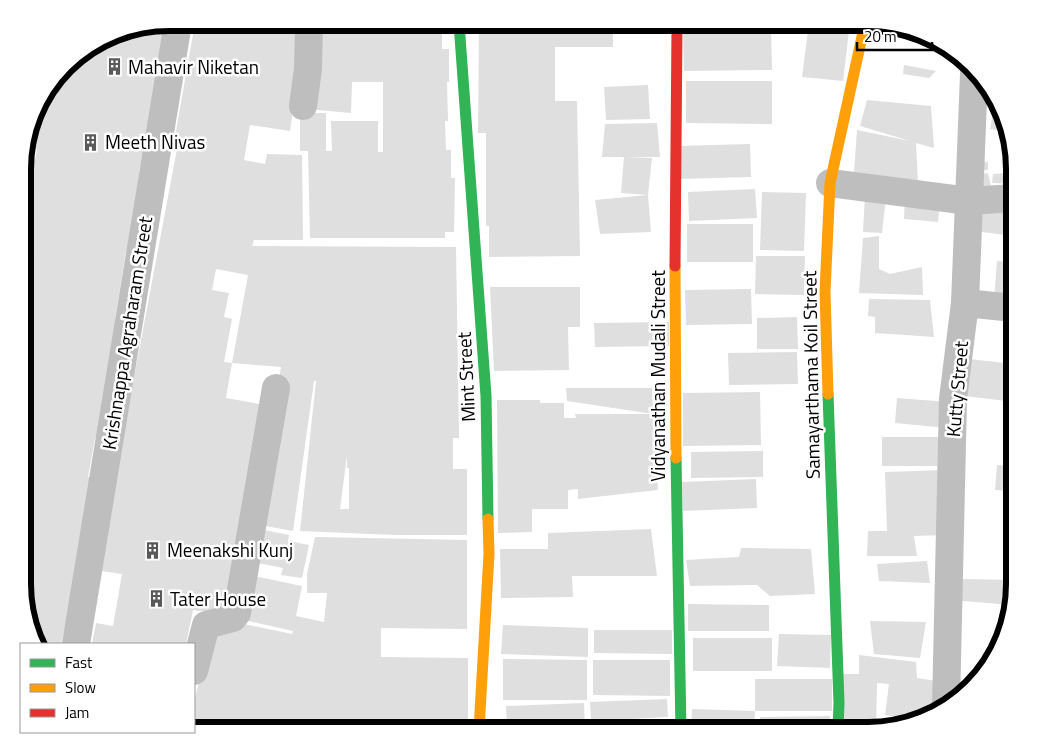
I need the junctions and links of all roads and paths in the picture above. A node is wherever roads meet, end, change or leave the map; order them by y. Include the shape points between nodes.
1 (177, 31) edge
2 (309, 31) edge
3 (460, 31) edge
4 (677, 32) edge
5 (863, 32) edge
6 (974, 82) edge
7 (302, 106) dead end
8 (830, 183) junction
9 (1005, 199) edge
10 (969, 201) junction
11 (965, 303) junction
12 (1005, 307) edge
13 (276, 388) dead end
14 (76, 643) edge
15 (195, 667) edge
16 (946, 697) edge
17 (479, 721) edge
18 (681, 722) edge
19 (838, 722) edge

1 - 14 street, Krishnappa Agraharam Street
2 - 7 street via 308,69
3 - 17 street, Mint Street via 486,396 489,554
4 - 18 street, Vidyanathan Mudali Street via 676,513
5 - 8 street, Samayarthama Koil Street
6 - 10 street, Kutty Street
8 - 10 street
8 - 19 street, Samayarthama Koil Street via 825,292
9 - 10 street
10 - 11 street, Kutty Street
11 - 12 street
11 - 16 street, Kutty Street via 953,398
13 - 15 street via 237,613 233,618 206,625

